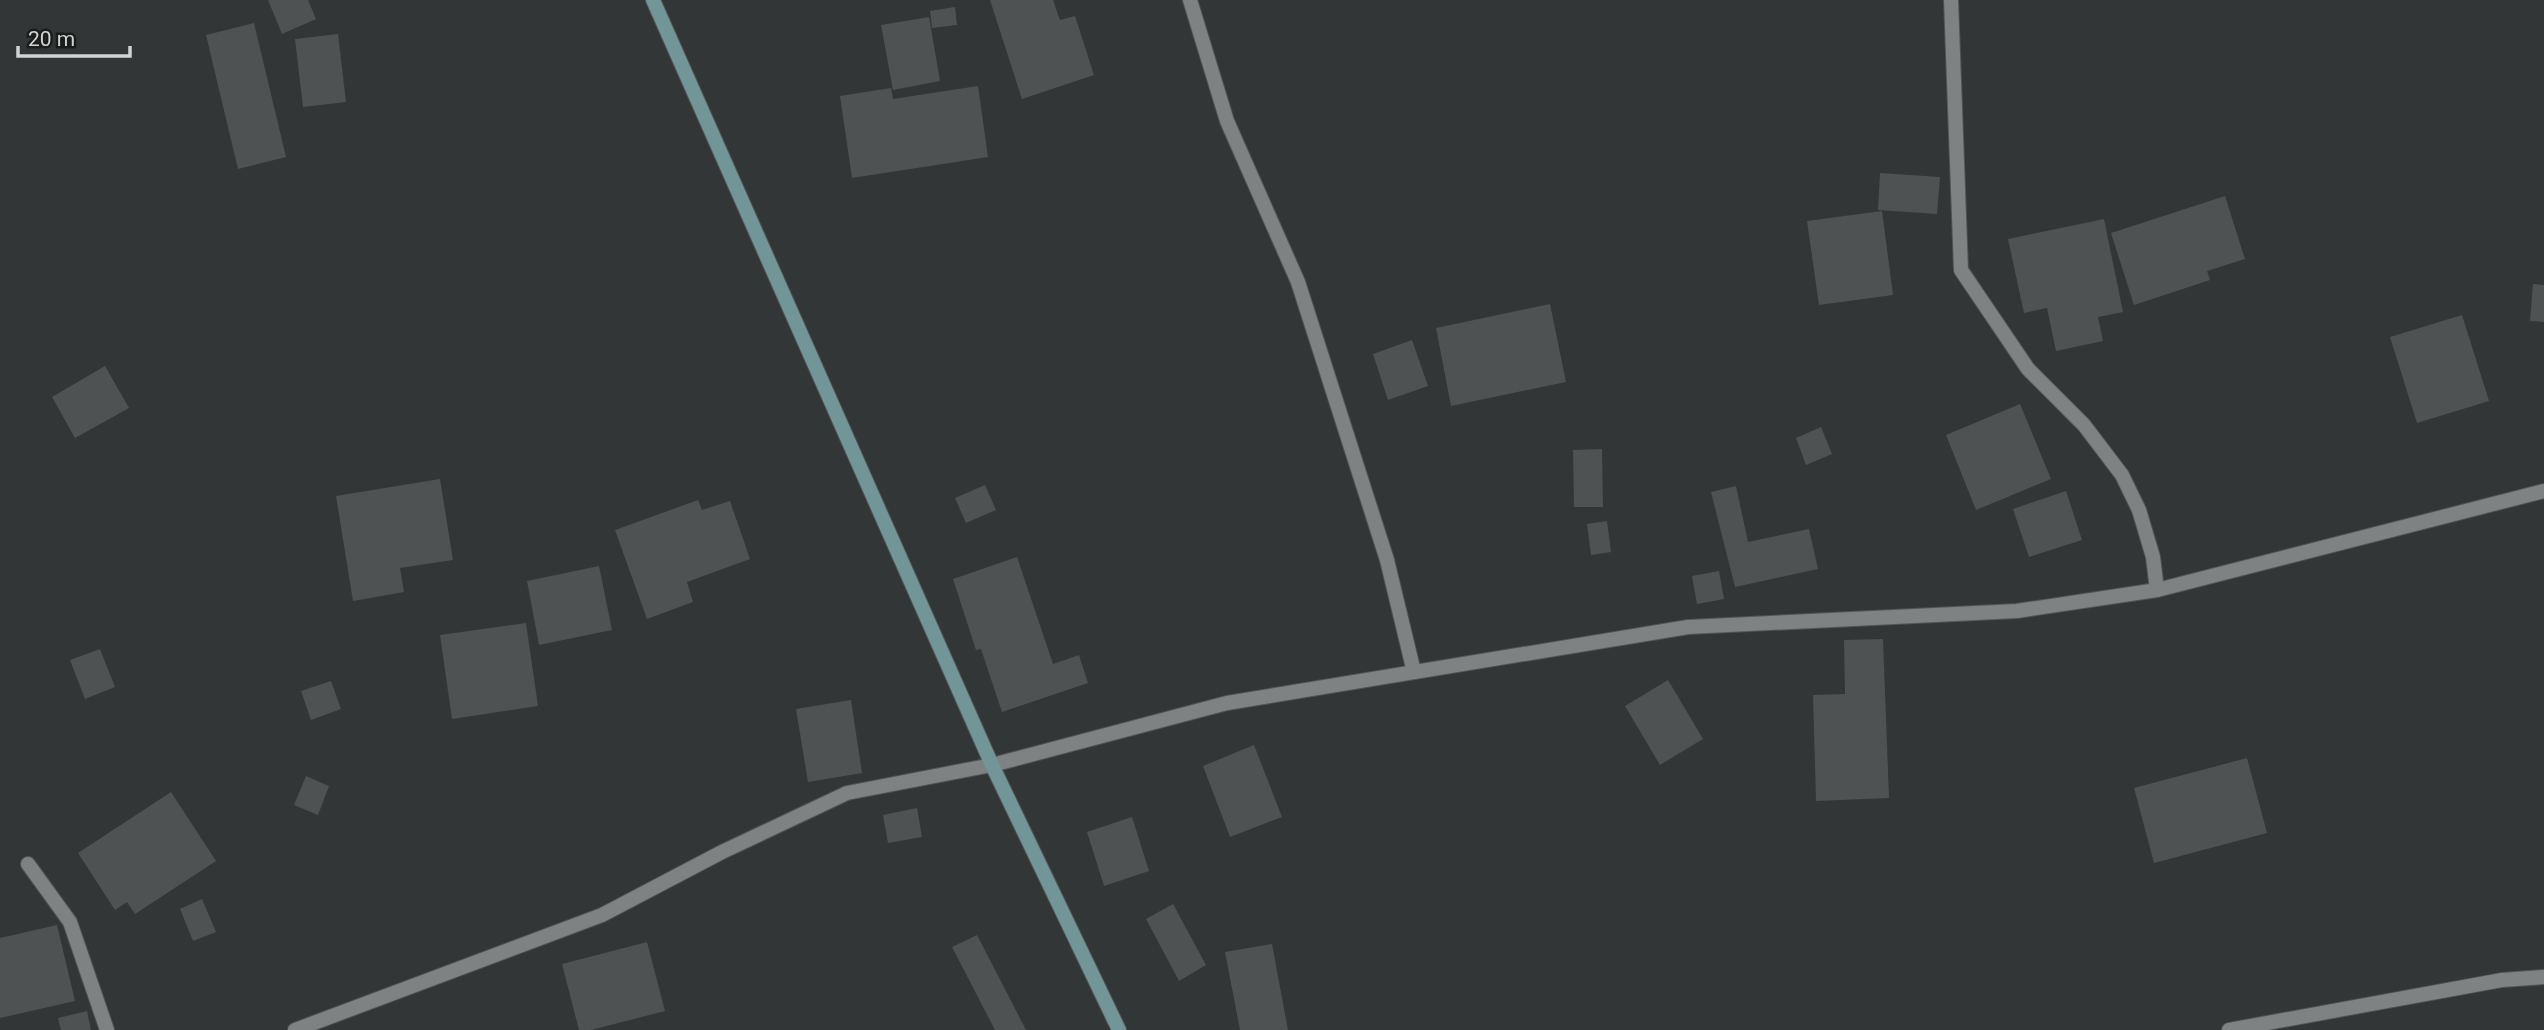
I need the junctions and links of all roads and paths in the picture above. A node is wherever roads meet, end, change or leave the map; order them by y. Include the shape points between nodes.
1 (653, 0) edge
2 (1190, 0) edge
3 (1951, 0) edge
4 (2544, 491) edge
5 (2157, 590) junction
6 (1414, 672) junction
7 (992, 765) junction
8 (29, 864) dead end
9 (2544, 977) edge
10 (107, 1030) edge
11 (295, 1030) edge
12 (1119, 1030) edge
13 (2228, 1030) edge

1 - 7 main road
2 - 6 street via 1227,121 1303,295 1387,560
3 - 5 street via 1961,270 2028,369 2084,425 2122,475 2140,510
4 - 5 street
5 - 6 street via 2017,611 1688,627
6 - 7 street via 1227,703
7 - 11 street via 847,793 602,915
7 - 12 main road
8 - 10 street via 70,922
9 - 13 street via 2502,980

